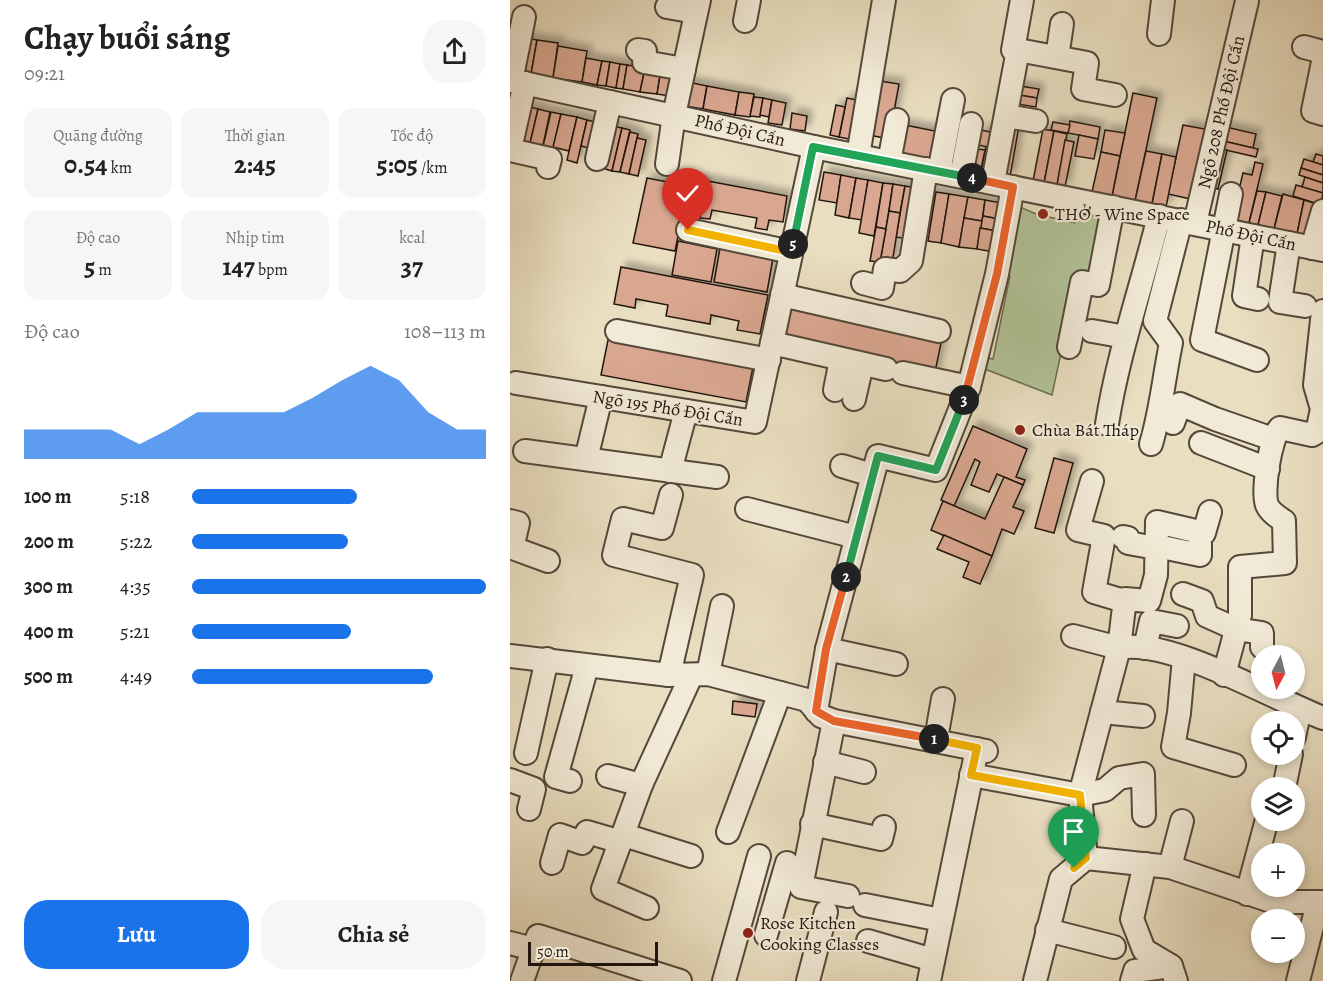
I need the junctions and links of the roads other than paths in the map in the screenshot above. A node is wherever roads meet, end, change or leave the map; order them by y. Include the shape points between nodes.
1 (884, 0) edge
2 (1022, 0) edge
3 (1163, 0) edge
4 (1246, 1) edge
5 (697, 6) edge
6 (667, 7) dead end
7 (515, 12) edge
8 (1062, 24) dead end
9 (1159, 34) dead end
10 (638, 50) dead end
11 (1018, 50) junction
12 (1057, 57) junction
13 (1323, 62) edge
14 (684, 69) junction
15 (515, 82) edge
16 (1115, 95) dead end
17 (953, 100) dead end
18 (610, 102) junction
19 (1323, 114) edge
20 (674, 115) junction
21 (1006, 116) junction
22 (897, 120) dead end
23 (1036, 121) dead end
24 (971, 124) dead end
25 (813, 147) junction
26 (510, 150) edge
27 (858, 156) junction
28 (597, 159) dead end
29 (889, 162) junction
30 (667, 164) dead end
31 (548, 167) dead end
32 (942, 172) junction
33 (1003, 185) junction
34 (1231, 194) dead end
35 (1113, 207) junction
36 (1323, 212) edge
37 (1159, 216) junction
38 (1188, 221) junction
39 (1222, 228) junction
40 (688, 230) dead end
41 (1253, 236) junction
42 (1289, 243) junction
43 (1318, 249) edge
44 (791, 252) junction
45 (863, 284) dead end
46 (782, 295) junction
47 (1258, 299) dead end
48 (1314, 309) edge
49 (617, 331) dead end
50 (939, 331) dead end
51 (1092, 331) dead end
52 (1126, 337) junction
53 (1069, 347) dead end
54 (770, 352) junction
55 (1257, 360) dead end
56 (851, 362) junction
57 (516, 383) dead end
58 (969, 387) junction
59 (844, 394) dead end
60 (601, 397) junction
61 (686, 411) junction
62 (1173, 423) dead end
63 (1107, 424) dead end
64 (1273, 439) junction
65 (1201, 443) dead end
66 (1151, 444) dead end
67 (525, 451) dead end
68 (586, 459) junction
69 (842, 466) dead end
70 (1268, 469) junction
71 (670, 471) junction
72 (872, 475) junction
73 (717, 477) dead end
74 (1092, 481) dead end
75 (671, 495) dead end
76 (747, 509) dead end
77 (1210, 512) dead end
78 (515, 529) edge
79 (856, 537) junction
80 (1123, 537) dead end
81 (1157, 547) junction
82 (1194, 554) dead end
83 (548, 561) dead end
84 (1183, 594) dead end
85 (1124, 601) junction
86 (722, 606) dead end
87 (1177, 626) dead end
88 (1236, 629) junction
89 (1073, 636) dead end
90 (1262, 645) edge
91 (1119, 648) junction
92 (1145, 648) junction
93 (826, 649) junction
94 (510, 656) edge
95 (1184, 658) junction
96 (547, 659) junction
97 (896, 664) dead end
98 (587, 666) junction
99 (690, 675) junction
100 (1224, 675) junction
101 (780, 693) junction
102 (943, 699) dead end
103 (1300, 709) joint
104 (1102, 712) junction
105 (825, 716) junction
106 (1143, 716) dead end
107 (1323, 718) edge
108 (936, 740) junction
109 (526, 753) dead end
110 (825, 762) junction
111 (1234, 765) dead end
112 (864, 772) dead end
113 (971, 775) junction
114 (608, 776) dead end
115 (510, 780) edge
116 (570, 781) dead end
117 (641, 785) junction
118 (1080, 795) junction
119 (529, 809) dead end
120 (1144, 815) dead end
121 (1182, 821) dead end
122 (812, 824) junction
123 (884, 827) dead end
124 (1264, 831) edge
125 (728, 832) dead end
126 (622, 838) junction
127 (691, 856) dead end
128 (1086, 858) junction
129 (552, 863) dead end
130 (1145, 864) junction
131 (1170, 867) junction
132 (1247, 894) junction
133 (1321, 903) edge
134 (647, 908) dead end
135 (826, 912) dead end
136 (941, 920) junction
137 (1047, 930) junction
138 (766, 935) dead end
139 (868, 941) dead end
140 (535, 942) junction
141 (510, 943) edge
142 (1114, 947) dead end
143 (1308, 968) edge
144 (931, 970) edge
145 (1173, 974) edge
146 (522, 981) edge
147 (680, 981) edge
148 (724, 981) edge
149 (808, 981) edge
150 (1035, 981) edge
151 (1132, 981) edge

1 - 27 street
2 - 11 street via 1013,50
3 - 9 street
4 - 38 street, Ngõ 208 Phố Đội Cấn
5 - 6 street
5 - 14 street
7 - 15 street
8 - 12 street
10 - 14 street via 645,51 644,62
11 - 12 street
11 - 21 street
12 - 16 street via 1087,63 1083,89
13 - 19 street via 1312,111
14 - 20 street
15 - 18 street, Phố Đội Cấn
15 - 26 street
17 - 32 street
18 - 20 street, Phố Đội Cấn
18 - 28 street
20 - 25 street, Phố Đội Cấn
20 - 30 street
21 - 23 street
21 - 33 street
22 - 29 street
24 - 32 street
25 - 27 street, Phố Đội Cấn
25 - 44 street, Ngõ 195 Phố Đội Cấn
26 - 31 street via 550,159
27 - 29 street, Phố Đội Cấn
29 - 32 street, Phố Đội Cấn
32 - 33 street, Phố Đội Cấn
32 - 45 street via 911,261 900,271 885,269 882,288
33 - 35 street, Phố Đội Cấn
33 - 58 street via 997,274
34 - 39 street
35 - 37 street, Phố Đội Cấn
35 - 53 street via 1098,285 1082,282
36 - 43 street
37 - 38 street, Phố Đội Cấn
37 - 52 street
38 - 39 street, Phố Đội Cấn
38 - 66 street, Ngõ 208 Phố Đội Cấn via 1155,321 1171,343
39 - 41 street, Phố Đội Cấn
39 - 55 street via 1202,340
40 - 44 street
41 - 42 street, Phố Đội Cấn
41 - 47 street via 1244,296
42 - 43 street, Phố Đội Cấn
42 - 48 street via 1280,302
44 - 46 street, Ngõ 195 Phố Đội Cấn
46 - 50 street
46 - 54 street, Ngõ 195 Phố Đội Cấn
48 - 64 street via 1315,385 1322,409 1317,432 1312,435 1280,428
49 - 54 street
51 - 52 street
52 - 63 street via 1115,372
54 - 56 street
54 - 61 street, Ngõ 195 Phố Đội Cấn via 755,422
56 - 58 street
56 - 59 street
57 - 60 street, Ngõ 195 Phố Đội Cấn
58 - 72 street via 936,470 878,456
60 - 61 street, Ngõ 195 Phố Đội Cấn
60 - 68 street
61 - 71 street
62 - 64 street via 1180,404
64 - 70 street
65 - 70 street
67 - 68 street
68 - 71 street
69 - 72 street
70 - 88 street via 1266,499 1268,509 1284,521 1285,562 1240,567 1240,615
71 - 73 street
72 - 79 street
74 - 85 street via 1078,530 1104,536 1094,592
75 - 99 street via 662,528 623,519 614,555 692,575
76 - 79 street
77 - 81 street via 1204,533 1157,522
78 - 83 street
79 - 93 street
80 - 81 street via 1128,538 1128,543
81 - 82 street
81 - 85 street via 1156,575 1149,601
84 - 88 street via 1202,601 1208,616
85 - 91 street
86 - 99 street
87 - 92 street via 1151,621
88 - 90 street via 1262,633
88 - 100 street
89 - 91 street
91 - 92 street
91 - 104 street
92 - 95 street
93 - 97 street
93 - 105 street
94 - 96 street
95 - 100 street
95 - 111 street via 1173,747
96 - 98 street
96 - 109 street
98 - 99 street
98 - 116 street via 556,777
99 - 101 street
99 - 117 street
100 - 103 street
101 - 105 street via 807,700
101 - 125 street
102 - 108 street
103 - 107 street
104 - 106 street
104 - 118 street
105 - 108 street via 887,722
105 - 110 street
108 - 113 street via 981,750
110 - 112 street
110 - 122 street
113 - 118 street
113 - 136 street
114 - 117 street
115 - 119 street via 534,789
117 - 126 street
118 - 120 street via 1106,790 1119,778 1143,774
118 - 128 street
121 - 131 street
122 - 123 street via 881,839
122 - 136 street via 801,887
124 - 132 street
126 - 127 street
126 - 129 street via 587,832 582,843 560,835
126 - 134 street via 603,889
128 - 130 street
128 - 137 street via 1061,879
130 - 131 street
130 - 145 street via 1132,919 1144,951
131 - 132 street
132 - 133 street via 1274,902
133 - 143 street
135 - 149 street
136 - 144 street
137 - 142 street
137 - 150 street
138 - 148 street via 784,874 756,866
139 - 144 street
140 - 141 street
140 - 146 street
140 - 147 street
145 - 151 street via 1135,971

